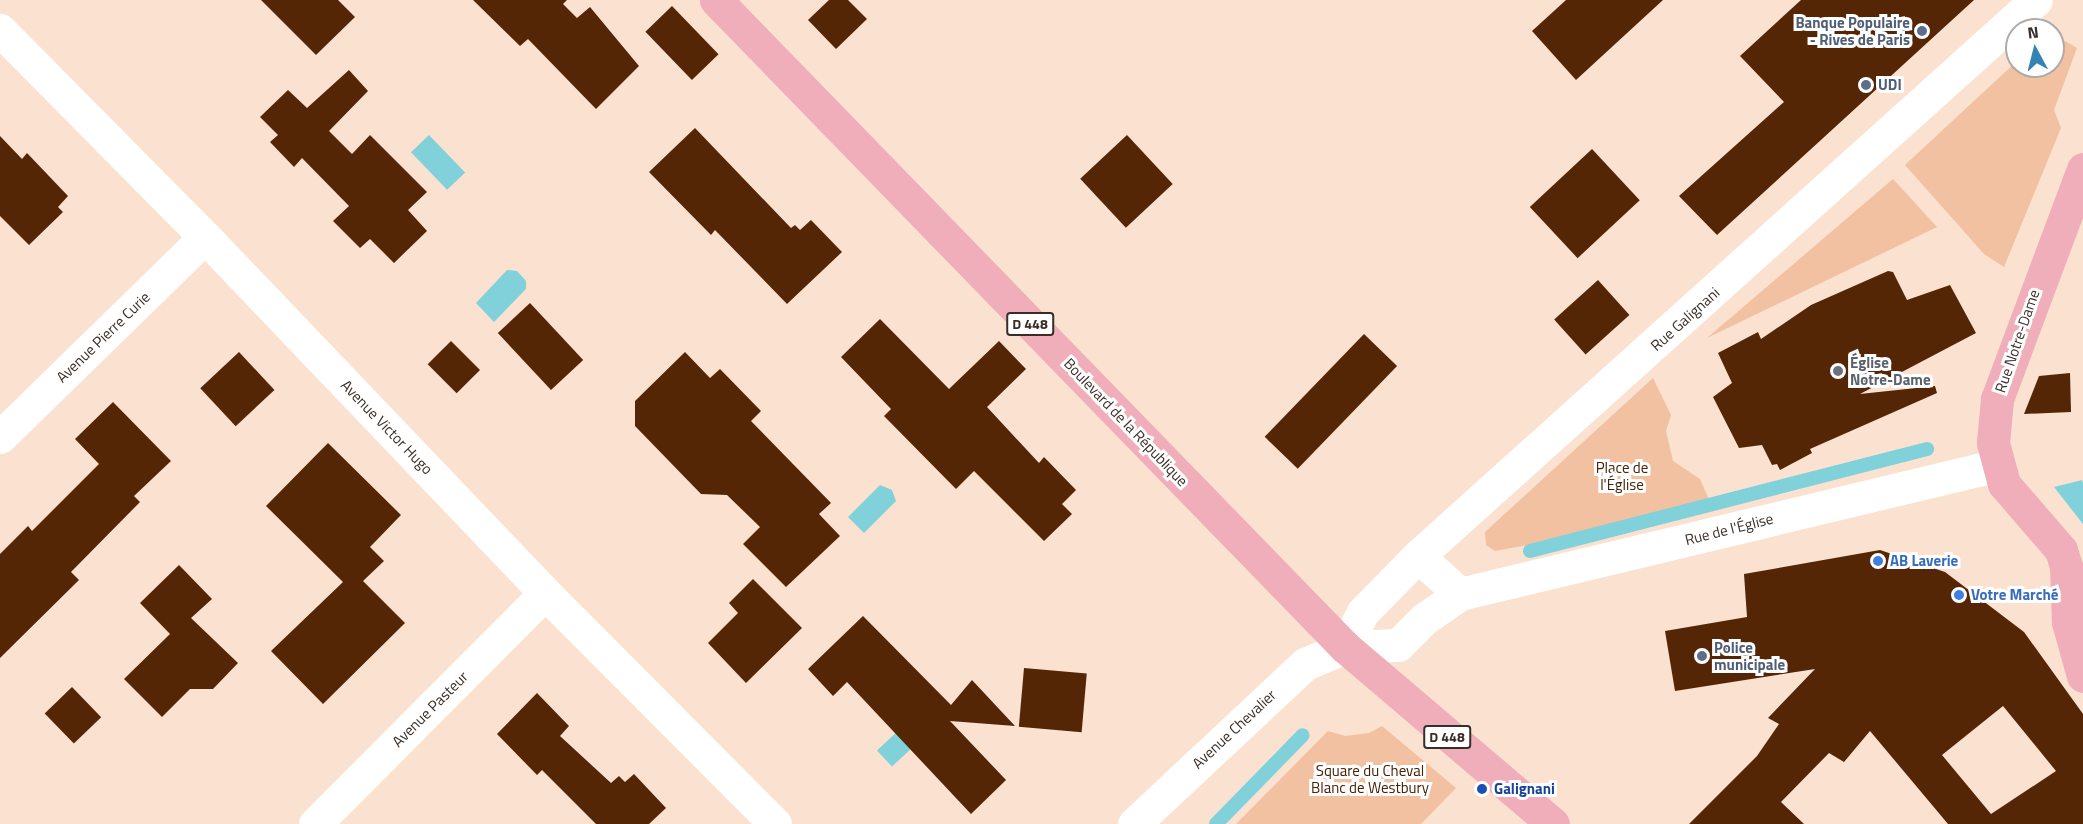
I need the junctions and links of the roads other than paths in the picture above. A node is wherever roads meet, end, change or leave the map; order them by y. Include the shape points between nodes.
1 (717, 0) edge
2 (2036, 0) edge
3 (0, 30) edge
4 (2083, 169) edge
5 (205, 237) junction
6 (0, 437) edge
7 (1998, 465) junction
8 (1418, 556) junction
9 (545, 593) junction
10 (1460, 594) junction
11 (2076, 620) edge
12 (1344, 647) junction
13 (2083, 676) edge
14 (315, 824) edge
15 (775, 824) edge
16 (1134, 824) edge
17 (1553, 824) edge

1 - 12 main road, Boulevard de la République / D 448
2 - 8 street, Rue Galignani
3 - 5 street, Avenue Victor Hugo
4 - 7 main road, Rue Notre-Dame via 1997,399 1993,443
5 - 6 street, Avenue Pierre Curie
5 - 9 street, Avenue Victor Hugo
7 - 10 street, Rue de l'Église
7 - 11 main road, Rue Notre-Dame via 2004,484 2061,550
8 - 10 street
8 - 12 street, Rue Galignani via 1363,612
9 - 14 street, Avenue Pasteur
9 - 15 street, Avenue Victor Hugo
10 - 12 street, Rue de l'Église via 1424,619 1398,645
11 - 13 main road, Rue Notre-Dame
12 - 16 street, Avenue Chevalier via 1305,664
12 - 17 main road, Boulevard de la République / D 448

